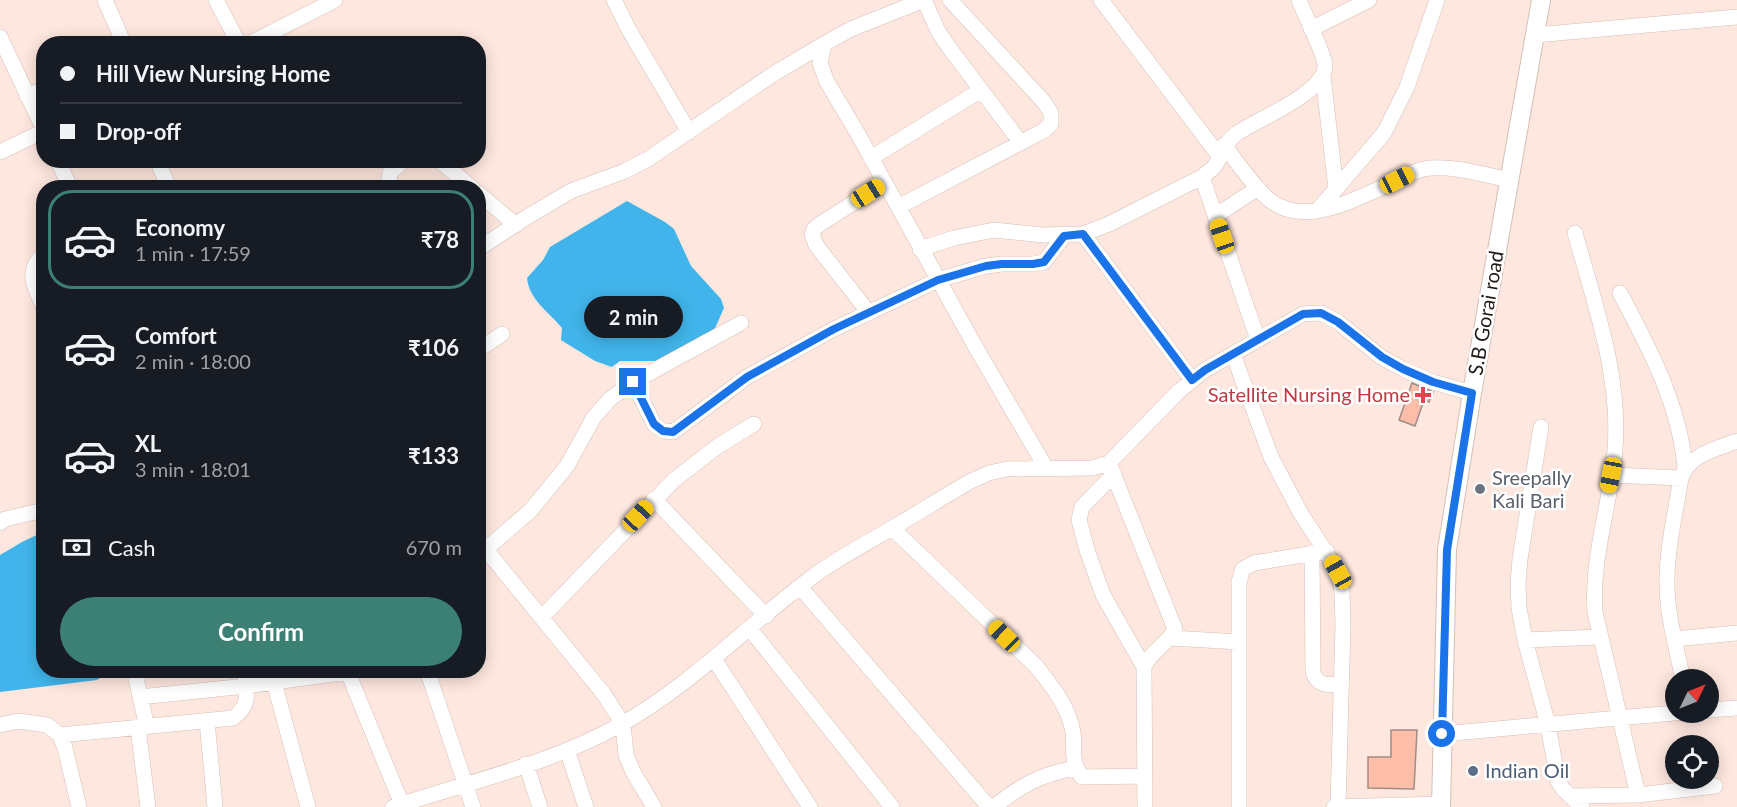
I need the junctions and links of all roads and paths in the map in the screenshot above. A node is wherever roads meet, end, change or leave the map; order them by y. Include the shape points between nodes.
1 (105, 0) edge
2 (216, 0) edge
3 (335, 0) edge
4 (614, 0) edge
5 (924, 0) edge
6 (950, 0) edge
7 (1101, 0) edge
8 (1299, 0) edge
9 (1369, 0) edge
10 (1437, 0) edge
11 (1541, 0) edge
12 (1737, 17) edge
13 (1311, 29) junction
14 (1535, 35) junction
15 (121, 36) edge
16 (235, 36) edge
17 (265, 36) edge
18 (0, 37) edge
19 (824, 45) junction
20 (4, 55) edge
21 (1323, 76) junction
22 (981, 90) junction
23 (36, 92) edge
24 (27, 96) junction
25 (36, 115) edge
26 (689, 132) junction
27 (36, 135) edge
28 (1021, 143) junction
29 (1222, 151) junction
30 (0, 152) edge
31 (871, 158) junction
32 (448, 168) edge
33 (1202, 177) junction
34 (462, 180) edge
35 (1510, 180) junction
36 (885, 183) junction
37 (1258, 188) junction
38 (1336, 189) junction
39 (486, 200) edge
40 (898, 207) junction
41 (1317, 211) junction
42 (1215, 216) junction
43 (516, 225) junction
44 (1575, 233) dead end
45 (1083, 234) junction
46 (1064, 236) junction
47 (486, 244) edge
48 (920, 249) junction
49 (36, 264) edge
50 (938, 280) junction
51 (36, 291) edge
52 (1620, 293) dead end
53 (869, 313) junction
54 (741, 323) dead end
55 (502, 334) dead end
56 (1258, 340) junction
57 (486, 345) edge
58 (1233, 354) junction
59 (1192, 380) junction
60 (633, 382) junction
61 (1472, 393) junction
62 (754, 424) dead end
63 (1541, 427) dead end
64 (1737, 441) edge
65 (1046, 468) junction
66 (1111, 468) junction
67 (1683, 473) junction
68 (1611, 475) junction
69 (654, 499) junction
70 (36, 511) edge
71 (2, 516) edge
72 (891, 528) junction
73 (486, 545) edge
74 (1320, 553) junction
75 (486, 554) edge
76 (800, 587) junction
77 (543, 616) junction
78 (766, 616) junction
79 (750, 629) junction
80 (1737, 633) edge
81 (1600, 637) junction
82 (1171, 638) junction
83 (1675, 639) junction
84 (1525, 640) junction
85 (1239, 642) junction
86 (714, 659) junction
87 (1144, 667) junction
88 (1681, 669) edge
89 (136, 678) edge
90 (245, 678) edge
91 (301, 678) edge
92 (351, 678) edge
93 (429, 678) edge
94 (274, 682) junction
95 (1341, 684) junction
96 (140, 697) junction
97 (1737, 708) edge
98 (1719, 709) edge
99 (1665, 714) edge
100 (1621, 718) junction
101 (207, 721) junction
102 (623, 724) junction
103 (0, 725) edge
104 (1548, 725) junction
105 (142, 727) junction
106 (1442, 734) junction
107 (60, 735) junction
108 (567, 750) junction
109 (526, 764) junction
110 (1075, 768) junction
111 (1145, 776) junction
112 (465, 785) junction
113 (1689, 789) edge
114 (1638, 795) junction
115 (1577, 802) edge
116 (1441, 805) edge
117 (399, 806) edge
118 (79, 807) edge
119 (148, 807) edge
120 (215, 807) edge
121 (308, 807) edge
122 (473, 807) edge
123 (540, 807) edge
124 (586, 807) edge
125 (654, 807) edge
126 (810, 807) edge
127 (891, 807) edge
128 (989, 807) edge
129 (994, 807) edge
130 (1145, 807) edge
131 (1239, 807) edge
132 (1336, 807) edge

1 - 15 street
2 - 16 street
3 - 17 street
4 - 26 street
5 - 19 street via 852,29
5 - 22 street via 938,31
6 - 28 street via 1051,113 1051,124
7 - 29 street
8 - 13 street
9 - 13 street
10 - 38 street via 1397,109 1384,133
11 - 14 street, S.B Gorai road
12 - 14 street
13 - 21 street via 1325,64
14 - 35 street, S.B Gorai road
18 - 20 street
19 - 26 street via 775,73
19 - 31 street via 820,63 827,82
20 - 24 street
21 - 29 street via 1303,95 1234,135
21 - 38 street
22 - 28 street
22 - 31 street
23 - 24 street
24 - 25 street
26 - 43 street via 648,159 571,191
27 - 30 street
28 - 40 street
29 - 33 street via 1212,169
29 - 37 street
31 - 36 street
32 - 34 street
33 - 42 street
33 - 45 street
35 - 41 street via 1444,168 1425,169
35 - 61 street, S.B Gorai road
36 - 40 street
36 - 53 street via 820,224 812,235
37 - 41 street via 1282,209 1297,213
37 - 42 street
38 - 41 street
39 - 43 street
40 - 48 street
42 - 56 street
43 - 47 street
44 - 68 street via 1610,367 1615,448
45 - 46 street
45 - 59 street
46 - 48 street via 994,230
46 - 50 street via 1044,262 986,266
48 - 50 street
49 - 51 street via 32,282
50 - 53 street
50 - 65 street
52 - 67 street via 1662,382 1683,443
53 - 60 street via 747,377 673,432 654,424
54 - 60 street
55 - 57 street
56 - 58 street
56 - 61 street via 1303,314 1321,313 1403,369
58 - 59 street
58 - 74 street via 1271,457
59 - 66 street
60 - 73 street via 594,417 567,466 531,510
61 - 106 street, S.B Gorai road via 1447,550
62 - 69 street via 694,462
63 - 84 street via 1518,583
64 - 67 street via 1692,460
65 - 66 street
65 - 72 street via 989,473
66 - 82 street via 1172,618 1175,629
66 - 87 street via 1082,507 1079,520 1103,595
67 - 68 street
67 - 83 street via 1668,564 1667,590
68 - 81 street via 1594,574
69 - 77 street
69 - 78 street
70 - 71 street
72 - 76 street
72 - 110 street via 1036,666 1053,688 1073,732
74 - 85 street via 1254,563 1243,569 1239,582
74 - 95 street via 1338,572 1342,592
74 - 95 street via 1313,672 1320,683
75 - 77 street
76 - 78 street
76 - 128 street
77 - 102 street
78 - 79 street
79 - 86 street
79 - 127 street
80 - 83 street
81 - 84 street
81 - 100 street
82 - 85 street
82 - 87 street via 1148,656
83 - 88 street
84 - 104 street
85 - 131 street
86 - 102 street
86 - 126 street
87 - 111 street
89 - 96 street
90 - 94 street
90 - 96 street
90 - 101 street via 247,702 242,712 233,718
91 - 94 street
92 - 117 street
93 - 112 street
94 - 121 street
95 - 132 street
96 - 105 street
97 - 98 street
99 - 100 street
100 - 104 street
100 - 114 street
101 - 105 street
101 - 120 street
102 - 108 street
102 - 125 street via 626,755
103 - 107 street via 18,721 47,725
104 - 106 street
104 - 115 street via 1558,781
105 - 107 street
105 - 119 street
106 - 116 street, S.B Gorai road
107 - 118 street
108 - 109 street
108 - 124 street
109 - 112 street
109 - 123 street
110 - 111 street via 1082,777
110 - 129 street via 1037,778
111 - 130 street
112 - 117 street
112 - 122 street
113 - 114 street
114 - 115 street
116 - 132 street

